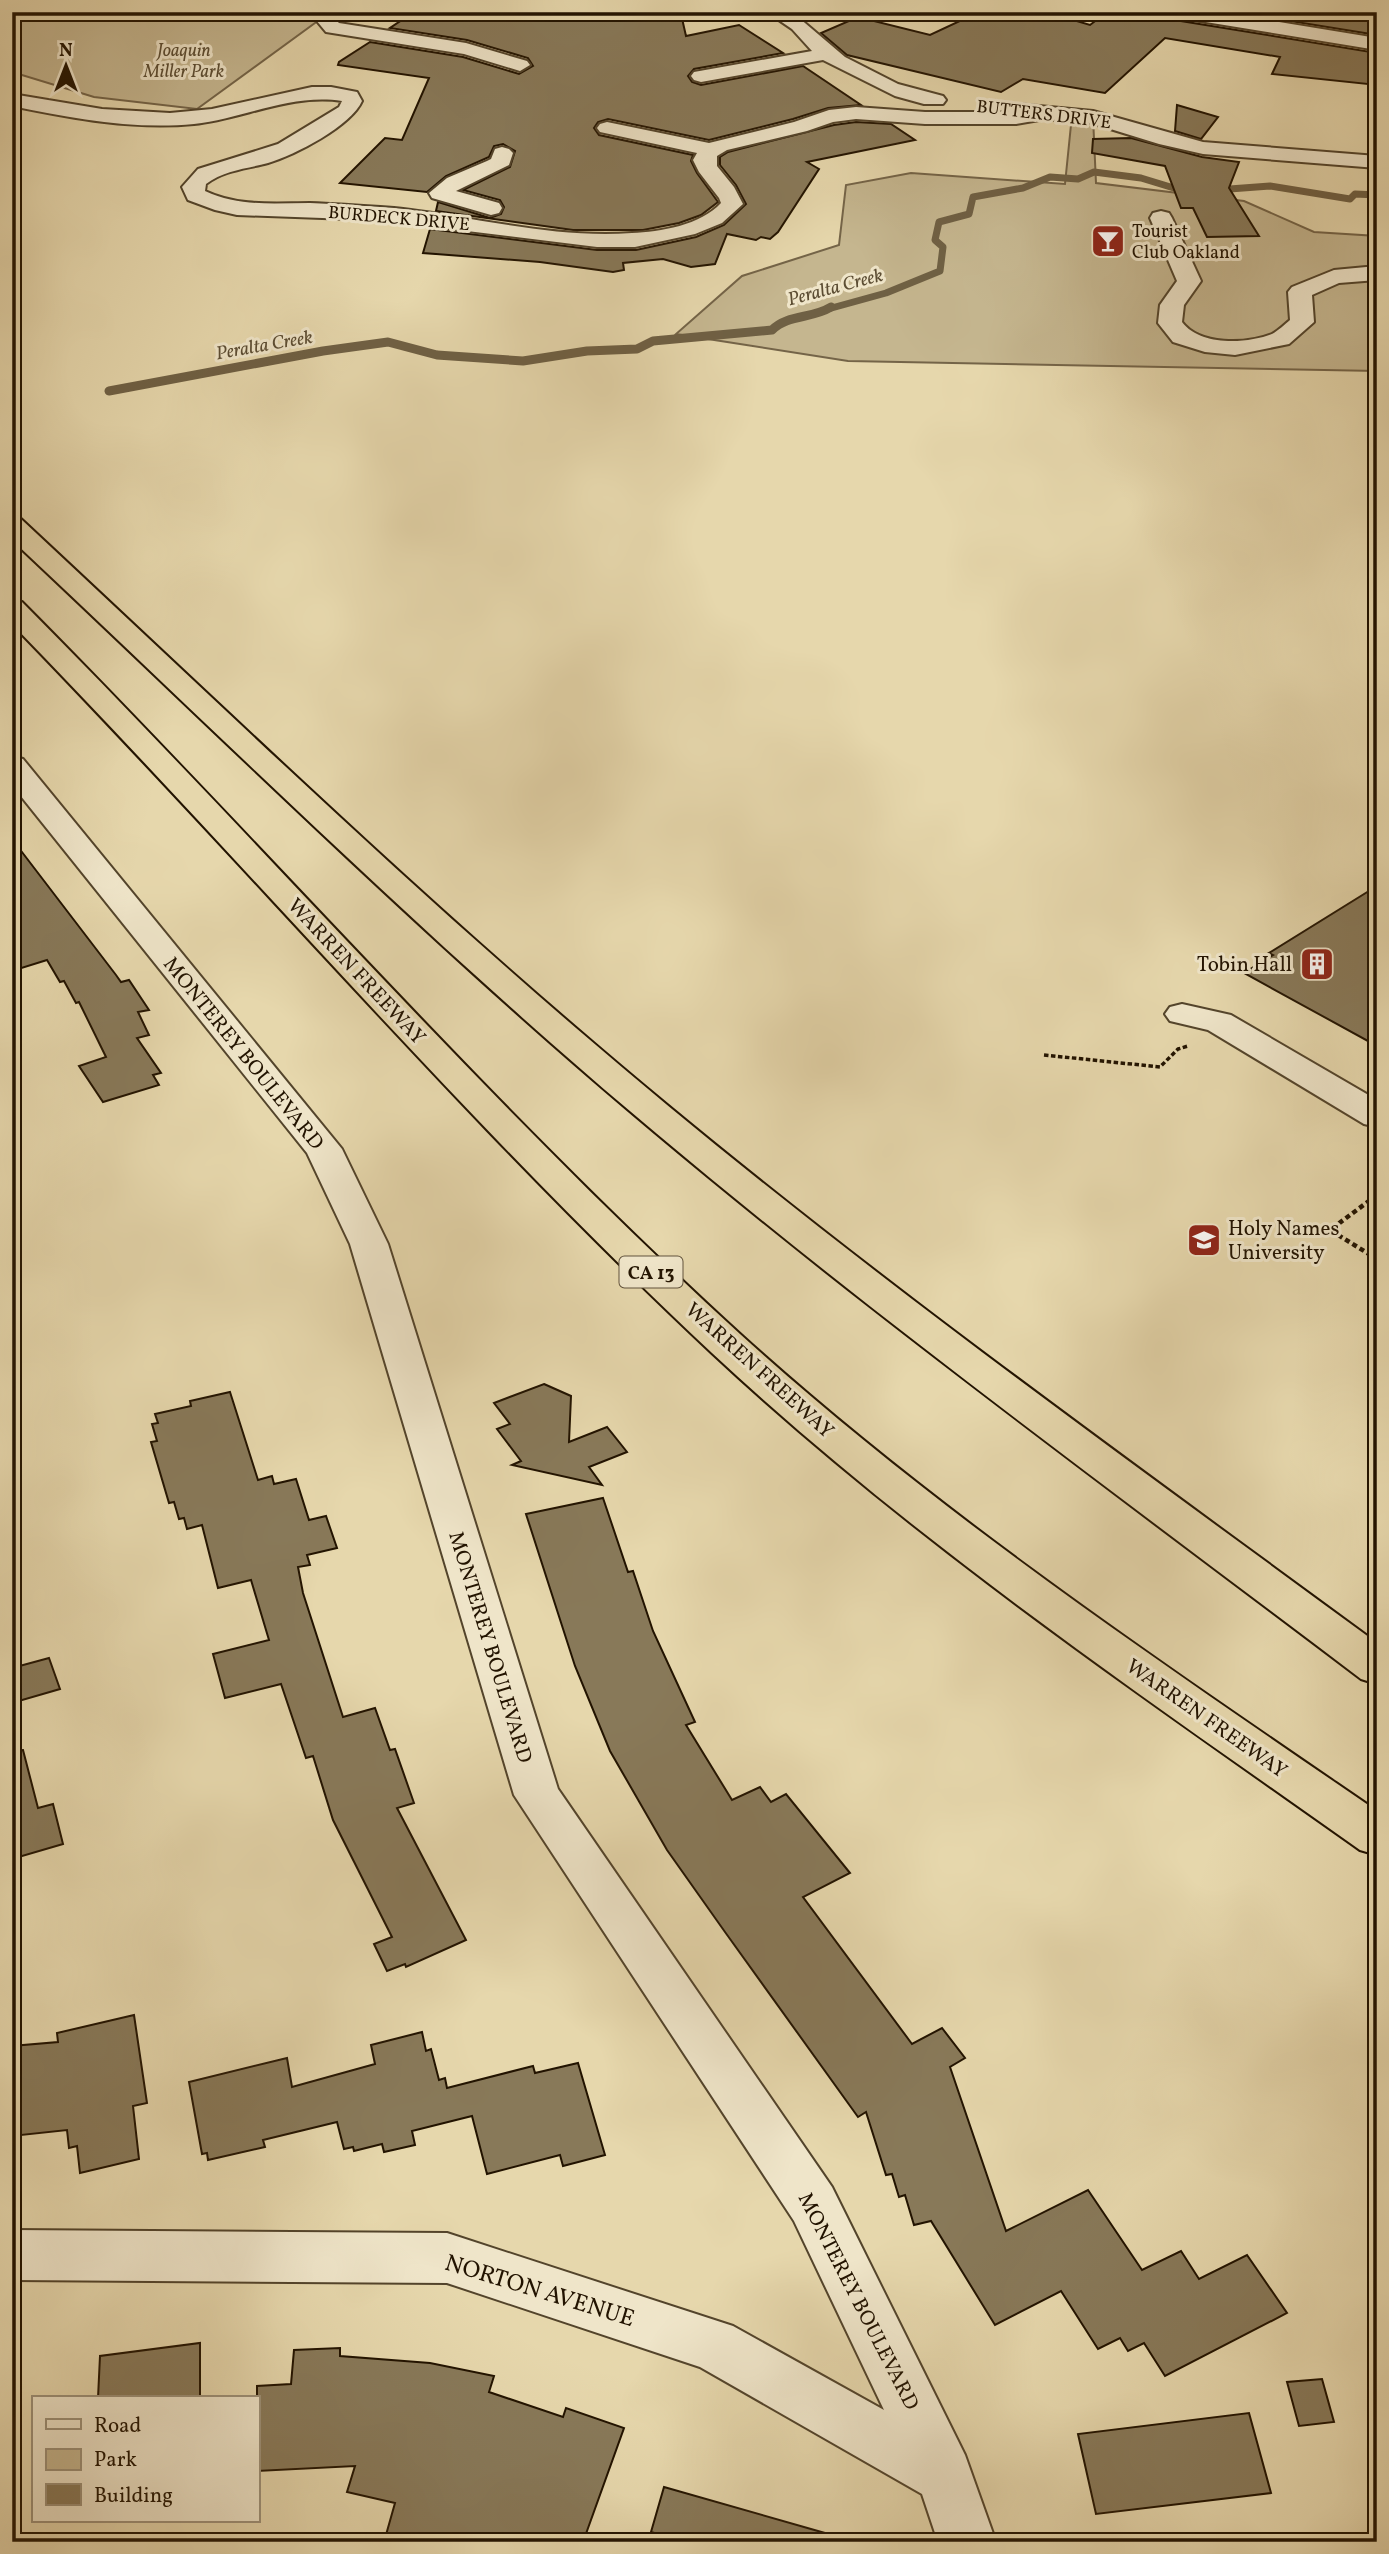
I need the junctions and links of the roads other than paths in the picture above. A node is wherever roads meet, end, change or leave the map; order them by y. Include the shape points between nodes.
1 (334, 12) edge
2 (776, 12) edge
3 (1181, 12) edge
4 (1377, 44) edge
5 (827, 54) junction
6 (520, 65) dead end
7 (701, 76) dead end
8 (12, 100) edge
9 (1043, 113) junction
10 (607, 128) dead end
11 (713, 150) junction
12 (502, 153) dead end
13 (1377, 162) edge
14 (1161, 218) dead end
15 (496, 228) junction
16 (1377, 273) edge
17 (12, 525) edge
18 (12, 608) edge
19 (12, 765) edge
20 (1182, 1014) dead end
21 (1297, 1069) junction
22 (1377, 1116) edge
23 (1377, 1127) edge
24 (1377, 1667) edge
25 (1377, 1836) edge
26 (12, 2255) edge
27 (945, 2475) junction
28 (967, 2542) edge

1 - 6 street via 325,20 333,28 466,49
2 - 5 street, BUTTERS DRIVE via 808,32
3 - 4 street
5 - 7 street
5 - 9 street, BUTTERS DRIVE via 886,88 915,97
8 - 15 street, BURDECK DRIVE via 105,116 192,118 301,95 350,96 348,110 290,148 198,178 196,195 227,208 352,211
9 - 11 street via 1016,118 829,116
9 - 13 street, BUTTERS DRIVE via 1093,117 1203,148
10 - 11 street
11 - 15 street, BURDECK DRIVE via 704,160 705,168 732,204 717,218 636,240 583,240
12 - 15 street via 502,161 491,170 449,184 440,192 491,208 501,215
14 - 16 street via 1189,281 1172,305 1170,323 1181,337 1205,345 1235,348 1282,339 1301,322 1300,292 1334,277
17 - 24 highway via 565,1037 978,1369
18 - 25 highway, WARREN FREEWAY / CA 13 via 528,1152 731,1347 978,1553 1121,1659
19 - 27 street, MONTEREY BOULEVARD via 324,1149 369,1244 537,1795 813,2204
20 - 21 street via 1219,1022
21 - 22 street
21 - 23 street via 1319,1111 1362,1137
26 - 27 street, NORTON AVENUE via 447,2258 715,2344
27 - 28 street, MONTEREY BOULEVARD

